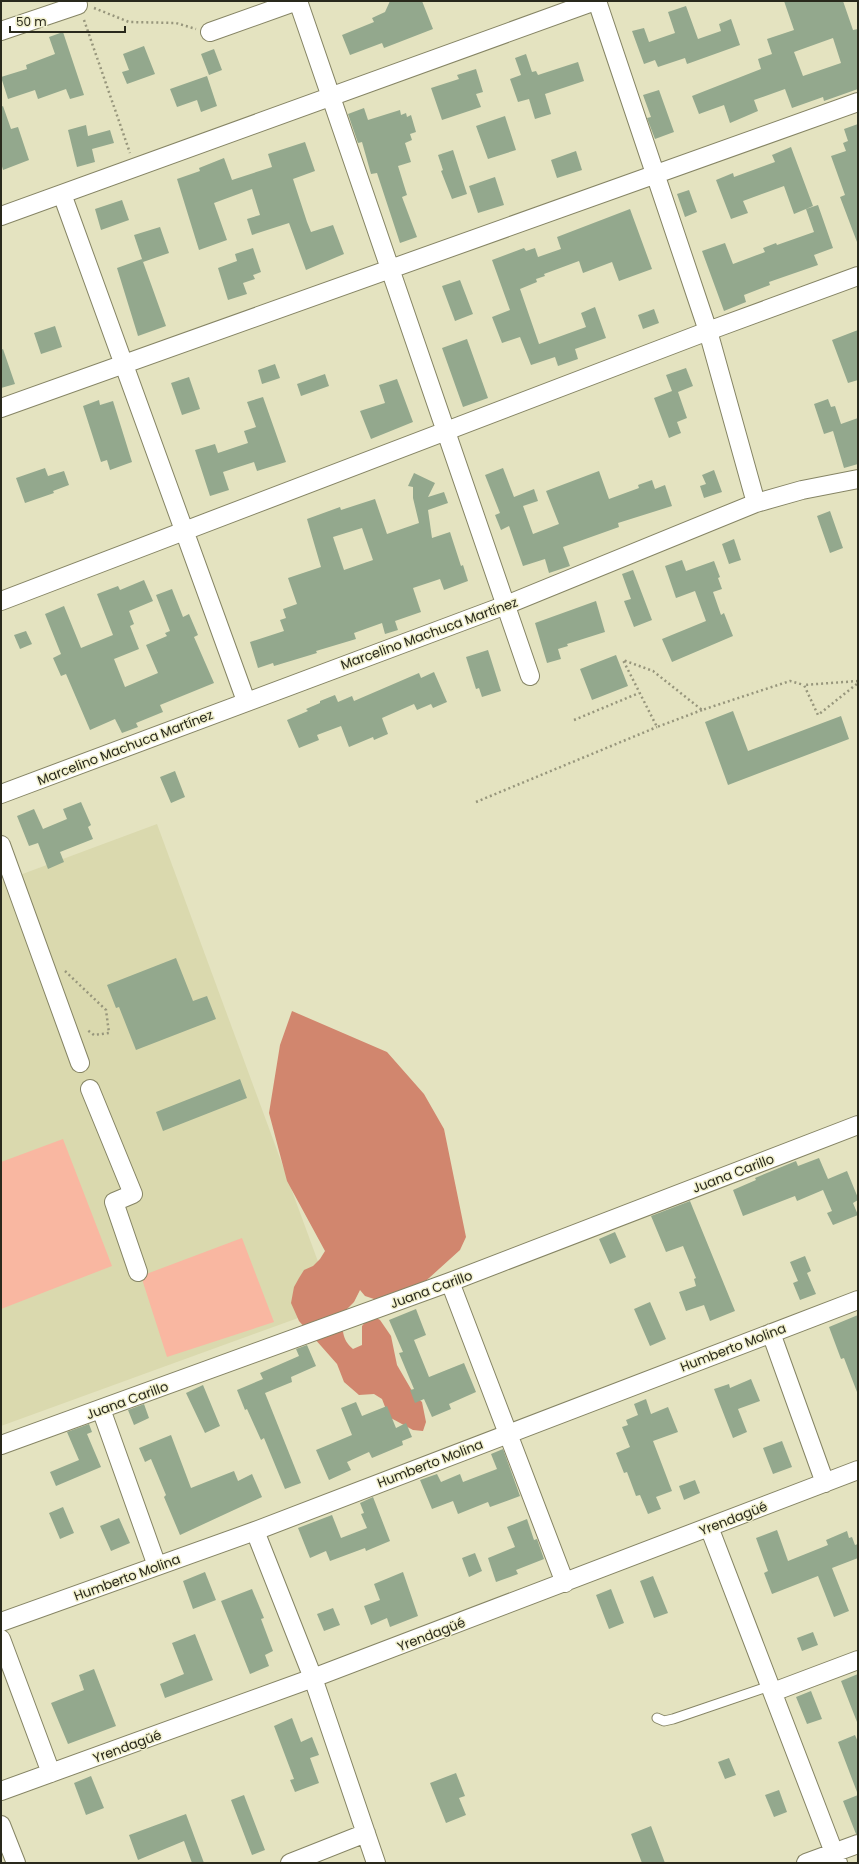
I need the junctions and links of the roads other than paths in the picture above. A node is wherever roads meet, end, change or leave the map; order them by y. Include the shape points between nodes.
1 (298, 1) edge
2 (596, 1) edge
3 (85, 6) road end
4 (1, 31) edge
5 (210, 32) road end
6 (331, 96) junction
7 (858, 102) edge
8 (655, 174) junction
9 (62, 194) junction
10 (1, 216) edge
11 (390, 269) junction
12 (858, 276) edge
13 (708, 331) junction
14 (124, 364) junction
15 (1, 408) edge
16 (446, 431) junction
17 (858, 479) edge
18 (756, 503) junction
19 (184, 531) junction
20 (1, 601) edge
21 (506, 605) junction
22 (530, 676) dead end
23 (246, 701) junction
24 (1, 794) edge
25 (1, 845) edge
26 (80, 1064) dead end
27 (90, 1089) dead end
28 (858, 1125) edge
29 (138, 1272) dead end
30 (450, 1282) junction
31 (858, 1300) edge
32 (771, 1333) junction
33 (101, 1409) junction
34 (507, 1433) junction
35 (1, 1445) edge
36 (858, 1470) edge
37 (824, 1483) junction
38 (709, 1527) junction
39 (255, 1530) junction
40 (157, 1566) junction
41 (565, 1583) junction
42 (1, 1622) edge
43 (1, 1639) edge
44 (858, 1660) edge
45 (313, 1678) junction
46 (771, 1689) junction
47 (657, 1718) dead end
48 (51, 1773) junction
49 (1, 1791) edge
50 (1, 1825) edge
51 (366, 1833) junction
52 (858, 1844) edge
53 (836, 1858) edge
54 (16, 1863) edge
55 (290, 1863) edge
56 (376, 1863) edge
57 (806, 1863) edge

1 - 5 street
1 - 6 street
2 - 6 street
2 - 8 street
3 - 4 street
6 - 9 street
6 - 11 street
7 - 8 street
8 - 11 street
8 - 13 street
9 - 10 street
9 - 14 street
11 - 14 street
11 - 16 street
12 - 13 street
13 - 16 street
13 - 18 street
14 - 15 street
14 - 19 street
16 - 19 street
16 - 21 street
17 - 18 street, Marcelino Machuca Martínez via 802,490
18 - 21 street, Marcelino Machuca Martínez
19 - 20 street
19 - 23 street
21 - 22 street
21 - 23 street, Marcelino Machuca Martínez
23 - 24 street, Marcelino Machuca Martínez
25 - 26 street
27 - 29 street via 133,1194 114,1202
28 - 30 street, Juana Carillo
30 - 33 street, Juana Carillo
30 - 34 street
31 - 32 street, Humberto Molina
32 - 34 street, Humberto Molina
32 - 37 street
33 - 35 street, Juana Carillo
33 - 40 street
34 - 39 street, Humberto Molina
34 - 41 street
36 - 37 street, Yrendagüé
37 - 38 street, Yrendagüé
38 - 41 street, Yrendagüé
38 - 46 street
39 - 40 street, Humberto Molina
39 - 45 street
40 - 42 street, Humberto Molina
41 - 45 street, Yrendagüé
43 - 48 street
44 - 46 street
45 - 48 street, Yrendagüé
45 - 51 street
46 - 47 lane via 674,1719 664,1721
46 - 53 street
48 - 49 street, Yrendagüé
50 - 54 street
51 - 55 street
51 - 56 street
52 - 53 street
53 - 57 street

